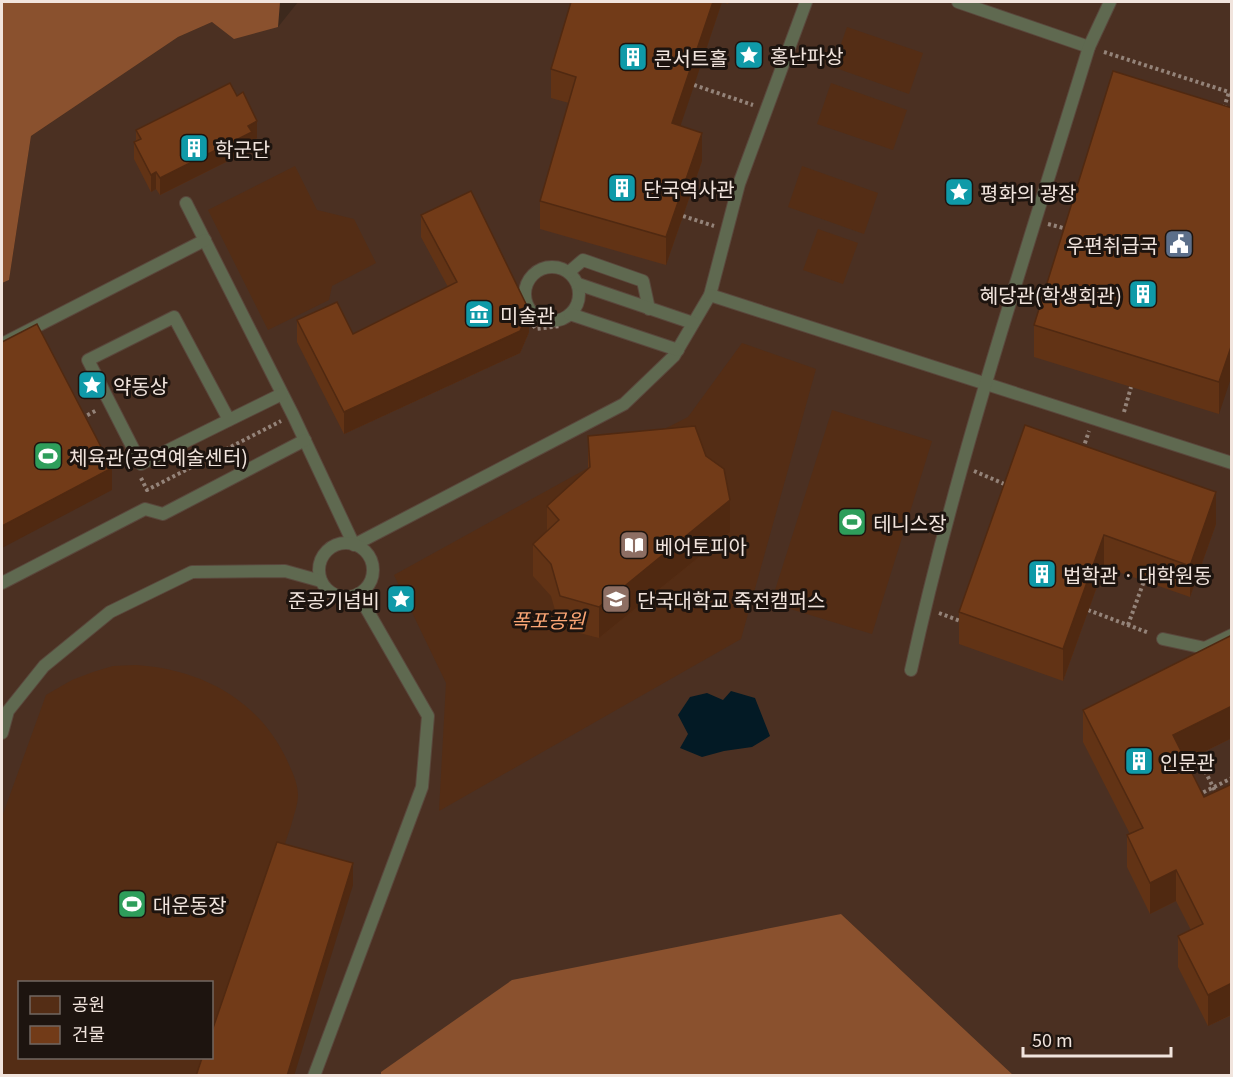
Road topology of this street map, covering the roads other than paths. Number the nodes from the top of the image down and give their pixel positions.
1 (807, 2) edge
2 (958, 2) edge
3 (1110, 2) edge
4 (1089, 47) junction
5 (186, 203) dead end
6 (205, 240) junction
7 (569, 272) junction
8 (578, 284) junction
9 (710, 295) junction
10 (649, 309) junction
11 (570, 314) junction
12 (693, 323) junction
13 (2, 344) edge
14 (678, 350) junction
15 (986, 384) junction
16 (282, 394) junction
17 (229, 420) junction
18 (305, 440) junction
19 (1232, 463) edge
20 (354, 545) junction
21 (321, 581) junction
22 (2, 583) edge
23 (358, 594) junction
24 (1232, 635) edge
25 (1163, 639) road end
26 (911, 670) dead end
27 (2, 733) edge
28 (314, 1076) edge

1 - 9 lane
2 - 4 lane
3 - 4 lane
4 - 15 lane
5 - 6 lane
6 - 13 lane
6 - 16 lane
7 - 8 lane
7 - 10 lane
7 - 11 lane
8 - 10 lane
8 - 11 lane
9 - 12 lane
9 - 15 lane
10 - 12 lane
11 - 14 lane
12 - 14 lane
14 - 20 lane
15 - 19 lane
15 - 26 lane
16 - 17 lane
16 - 18 lane
17 - 17 lane
18 - 20 lane
18 - 22 lane
20 - 21 lane
20 - 23 lane
21 - 23 lane
21 - 27 lane
23 - 28 lane
24 - 25 lane

